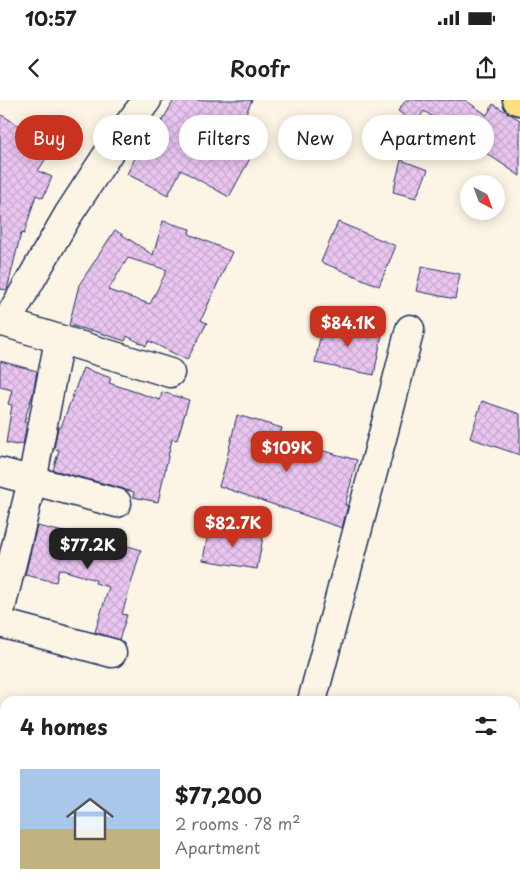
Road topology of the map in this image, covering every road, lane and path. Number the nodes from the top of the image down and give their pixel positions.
1 (148, 100) edge
2 (3, 322) edge
3 (410, 329) dead end
4 (59, 340) junction
5 (170, 373) dead end
6 (0, 472) edge
7 (32, 481) junction
8 (117, 503) dead end
9 (0, 612) edge
10 (0, 623) edge
11 (112, 653) dead end
12 (313, 696) edge

1 - 2 street
2 - 4 street
3 - 12 street
4 - 5 street
4 - 7 street
6 - 7 street
7 - 8 street
7 - 9 street
10 - 11 street

